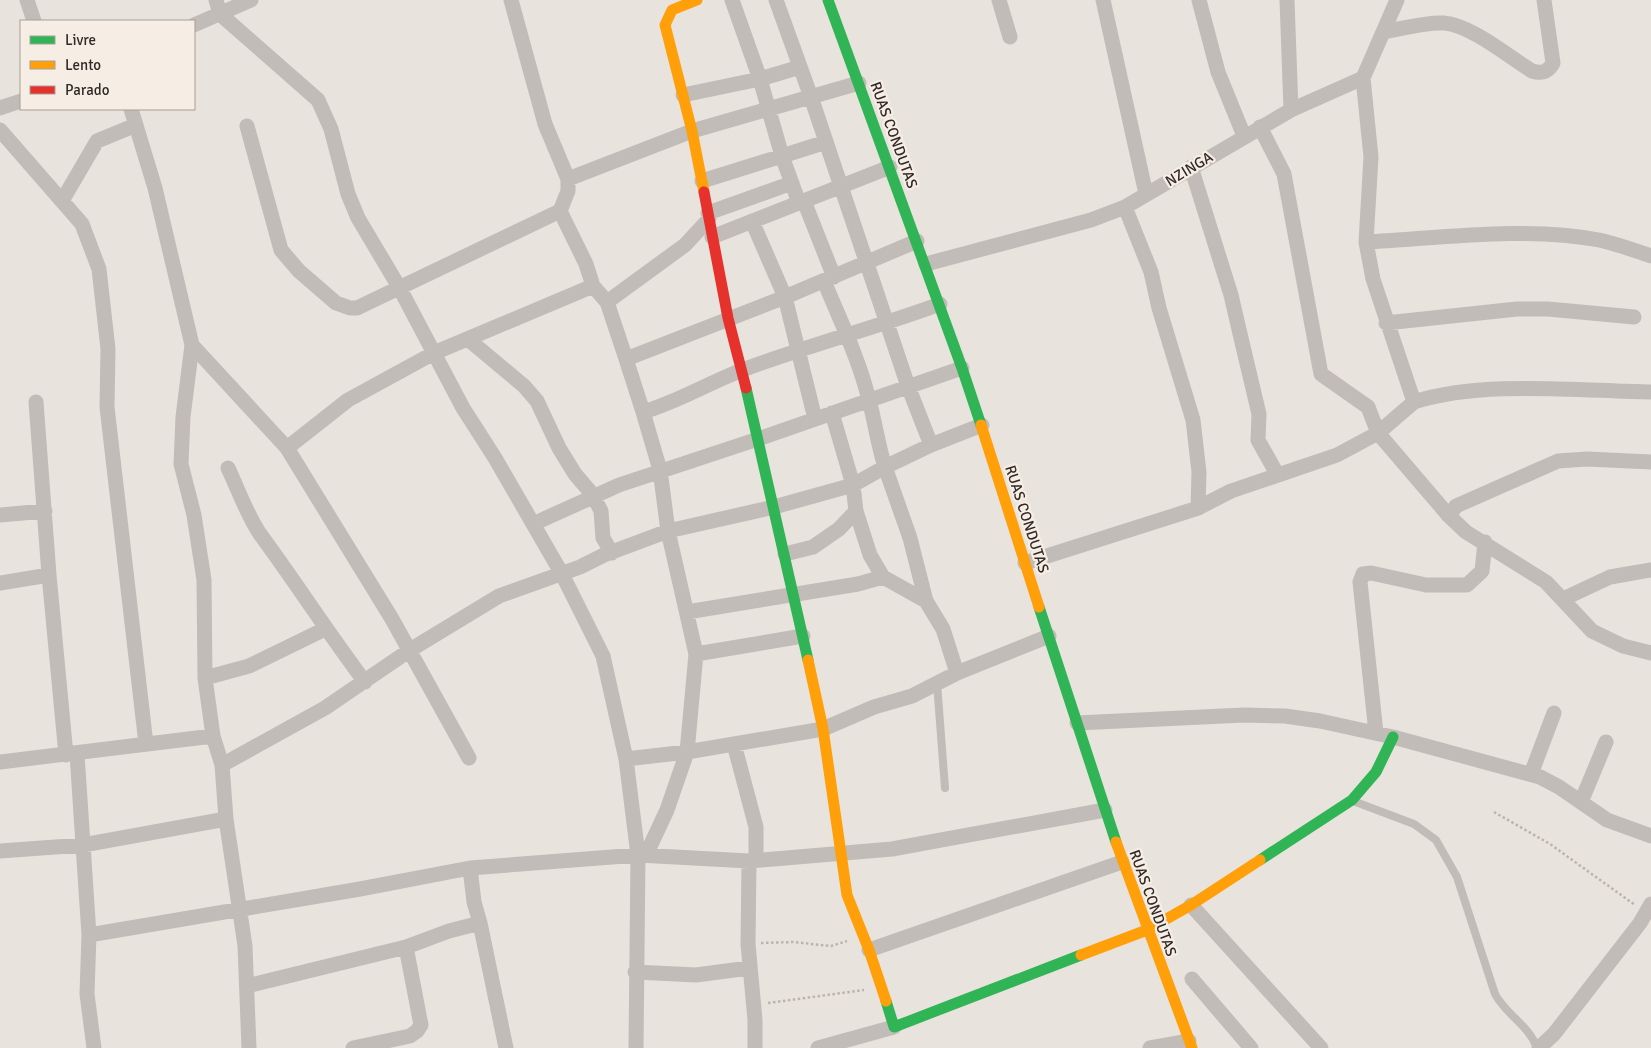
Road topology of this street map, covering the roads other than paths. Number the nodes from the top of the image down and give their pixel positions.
1 (26, 0) edge
2 (251, 0) edge
3 (512, 0) edge
4 (697, 0) edge
5 (732, 0) edge
6 (828, 0) edge
7 (999, 0) edge
8 (1103, 0) edge
9 (1199, 0) edge
10 (1287, 0) edge
11 (1397, 0) edge
12 (1544, 0) edge
13 (780, 1) edge
14 (218, 7) edge
15 (34, 20) edge
16 (195, 25) edge
17 (1383, 32) junction
18 (1010, 37) dead end
19 (800, 67) junction
20 (1363, 78) junction
21 (760, 80) junction
22 (859, 83) junction
23 (683, 96) junction
24 (811, 97) junction
25 (20, 100) edge
26 (0, 108) edge
27 (131, 110) edge
28 (768, 110) junction
29 (1291, 110) junction
30 (136, 125) junction
31 (247, 126) dead end
32 (1260, 127) junction
33 (0, 130) edge
34 (692, 130) junction
35 (1244, 136) junction
36 (826, 142) junction
37 (782, 156) junction
38 (890, 167) junction
39 (1191, 167) junction
40 (568, 179) junction
41 (702, 180) junction
42 (792, 183) junction
43 (840, 186) junction
44 (1146, 194) junction
45 (62, 201) junction
46 (801, 202) junction
47 (1125, 207) junction
48 (560, 211) junction
49 (708, 216) junction
50 (752, 222) junction
51 (712, 237) junction
52 (917, 241) junction
53 (1366, 242) junction
54 (1651, 256) edge
55 (866, 263) junction
56 (926, 264) junction
57 (829, 279) junction
58 (593, 286) junction
59 (399, 288) junction
60 (785, 297) junction
61 (607, 302) junction
62 (940, 304) junction
63 (1634, 317) dead end
64 (728, 318) junction
65 (1386, 323) junction
66 (887, 324) junction
67 (847, 336) junction
68 (469, 340) junction
69 (192, 345) junction
70 (799, 350) junction
71 (434, 353) junction
72 (626, 359) junction
73 (962, 368) junction
74 (742, 370) junction
75 (908, 386) junction
76 (1651, 392) edge
77 (870, 400) junction
78 (36, 402) dead end
79 (1414, 402) junction
80 (643, 412) junction
81 (832, 413) junction
82 (815, 419) junction
83 (982, 425) junction
84 (1378, 432) junction
85 (758, 439) junction
86 (931, 445) junction
87 (287, 448) junction
88 (1651, 462) edge
89 (885, 467) junction
90 (228, 468) dead end
91 (660, 470) junction
92 (1277, 474) junction
93 (853, 484) junction
94 (594, 495) junction
95 (774, 507) junction
96 (1198, 508) junction
97 (45, 510) junction
98 (856, 511) junction
99 (0, 515) edge
100 (1449, 516) junction
101 (533, 524) junction
102 (668, 531) junction
103 (1485, 542) junction
104 (612, 553) junction
105 (785, 554) junction
106 (1024, 563) junction
107 (1651, 570) edge
108 (562, 574) junction
109 (49, 575) junction
110 (883, 577) junction
111 (0, 583) edge
112 (794, 593) junction
113 (1563, 599) junction
114 (926, 601) junction
115 (686, 612) junction
116 (325, 629) junction
117 (804, 636) junction
118 (1049, 636) junction
119 (410, 650) junction
120 (1651, 653) edge
121 (696, 654) junction
122 (957, 673) junction
123 (205, 678) junction
124 (365, 682) junction
125 (937, 683) junction
126 (1554, 713) dead end
127 (1077, 723) junction
128 (823, 728) junction
129 (1376, 733) junction
130 (213, 736) junction
131 (1393, 737) junction
132 (1606, 742) dead end
133 (146, 744) junction
134 (734, 744) junction
135 (687, 752) junction
136 (71, 755) junction
137 (468, 758) dead end
138 (626, 759) junction
139 (0, 762) edge
140 (222, 765) junction
141 (1531, 774) junction
142 (946, 788) dead end
143 (1352, 800) junction
144 (1581, 802) junction
145 (1105, 810) junction
146 (226, 819) junction
147 (1651, 836) edge
148 (84, 845) junction
149 (0, 851) edge
150 (841, 852) junction
151 (642, 855) junction
152 (752, 861) junction
153 (1122, 862) junction
154 (470, 868) junction
155 (1191, 905) junction
156 (240, 909) junction
157 (1647, 917) edge
158 (480, 923) junction
159 (1147, 930) junction
160 (89, 935) junction
161 (866, 944) junction
162 (406, 947) junction
163 (749, 968) junction
164 (635, 972) junction
165 (1192, 979) dead end
166 (247, 986) junction
167 (894, 1027) junction
168 (1190, 1044) edge
169 (94, 1048) edge
170 (249, 1048) edge
171 (353, 1048) edge
172 (506, 1048) edge
173 (636, 1048) edge
174 (754, 1048) edge
175 (818, 1048) edge
176 (1150, 1048) edge
177 (1251, 1048) edge
178 (1320, 1048) edge
179 (1538, 1048) edge

1 - 15 street
2 - 14 street
3 - 40 street
4 - 23 street
5 - 21 street
6 - 22 street, RUAS CONDUTAS
7 - 18 street
8 - 44 street
9 - 35 street
10 - 29 street
11 - 17 street
12 - 17 street
13 - 19 street
14 - 16 street
14 - 59 street
17 - 20 street
19 - 21 street
19 - 24 street
20 - 29 street, NZINGA
20 - 53 street
21 - 23 street
21 - 28 street
22 - 24 street
22 - 38 street, RUAS CONDUTAS
23 - 34 street
24 - 28 street
24 - 36 street
25 - 26 street
27 - 30 street
28 - 34 street
28 - 37 street
29 - 32 street, NZINGA
30 - 45 street
30 - 69 street
31 - 59 street
32 - 35 street, NZINGA
32 - 84 street
33 - 45 street
34 - 40 street
34 - 41 street
35 - 39 street, NZINGA
36 - 37 street
36 - 43 street
37 - 41 street
37 - 42 street
38 - 43 street
38 - 52 street, RUAS CONDUTAS
39 - 44 street, NZINGA
39 - 92 street
40 - 48 street
41 - 49 street
42 - 46 street
42 - 49 street
43 - 46 street
43 - 55 street
44 - 47 street, NZINGA
45 - 133 street
46 - 50 street
46 - 57 street
47 - 56 street, NZINGA
47 - 96 street
48 - 58 street
48 - 59 street
49 - 51 street
49 - 61 street
50 - 51 street
50 - 60 street
51 - 64 street
52 - 55 street
52 - 56 street, RUAS CONDUTAS
53 - 54 street
53 - 65 street
55 - 57 street
55 - 66 street
56 - 62 street, RUAS CONDUTAS
57 - 60 street
57 - 67 street
58 - 61 street
58 - 68 street
59 - 71 street
60 - 64 street
60 - 70 street
61 - 72 street
62 - 66 street
62 - 73 street, RUAS CONDUTAS
63 - 65 street
64 - 72 street
64 - 74 street
65 - 79 street
66 - 67 street
66 - 75 street
67 - 70 street
67 - 77 street
68 - 71 street
68 - 94 street
69 - 87 street
69 - 123 street
70 - 74 street
70 - 82 street
71 - 87 street
71 - 101 street
72 - 80 street
73 - 75 street
73 - 83 street, RUAS CONDUTAS
74 - 80 street
74 - 85 street
75 - 77 street
75 - 86 street
76 - 79 street
77 - 81 street
77 - 89 street
78 - 97 street
79 - 84 street
80 - 91 street
81 - 82 street
81 - 93 street
82 - 85 street
83 - 86 street
83 - 106 street, RUAS CONDUTAS
84 - 92 street
84 - 100 street
85 - 91 street
85 - 95 street
86 - 89 street
87 - 119 street
88 - 100 street
89 - 93 street
89 - 114 street
90 - 116 street
91 - 94 street
91 - 102 street
92 - 96 street
93 - 95 street
93 - 98 street
94 - 101 street
94 - 104 street
95 - 102 street
95 - 105 street
96 - 106 street
97 - 99 street
97 - 109 street
98 - 105 street
98 - 110 street
100 - 103 street
101 - 108 street
102 - 104 street
102 - 115 street
103 - 113 street
103 - 129 street
104 - 108 street
105 - 112 street
106 - 118 street, RUAS CONDUTAS
107 - 113 street
108 - 119 street
108 - 138 street
109 - 111 street
109 - 136 street
110 - 112 street
110 - 114 street
112 - 115 street
112 - 117 street
113 - 120 street
114 - 122 street
115 - 121 street
116 - 123 street
116 - 124 street
117 - 121 street
117 - 128 street
118 - 122 street
118 - 127 street, RUAS CONDUTAS
119 - 124 street
119 - 137 street
121 - 135 street
122 - 125 street
123 - 130 street
124 - 140 street
125 - 128 street
125 - 142 lane
126 - 141 street
127 - 129 street
127 - 145 street, RUAS CONDUTAS
128 - 134 street
128 - 150 street
129 - 131 street
130 - 133 street
130 - 140 street
131 - 141 street
131 - 143 street
132 - 144 street
133 - 136 street
134 - 135 street
134 - 152 street
135 - 138 street
135 - 151 street
136 - 139 street
136 - 148 street
138 - 151 street
140 - 146 street
141 - 144 street
143 - 155 street
143 - 179 lane
144 - 147 street
145 - 150 street
145 - 153 street, RUAS CONDUTAS
146 - 148 street
146 - 156 street
148 - 149 street
148 - 160 street
150 - 152 street
150 - 161 street
151 - 152 street
151 - 154 street
151 - 164 street
152 - 163 street
153 - 159 street, RUAS CONDUTAS
153 - 161 street
154 - 156 street
154 - 158 street
155 - 159 street
155 - 178 street
156 - 160 street
156 - 166 street
157 - 179 street
158 - 162 street
158 - 172 street
159 - 167 street
159 - 168 street, RUAS CONDUTAS
160 - 169 street
161 - 167 street
162 - 166 street
162 - 171 street
163 - 164 street
163 - 174 street
164 - 173 street
165 - 177 street
166 - 170 street
167 - 175 street
168 - 176 street

